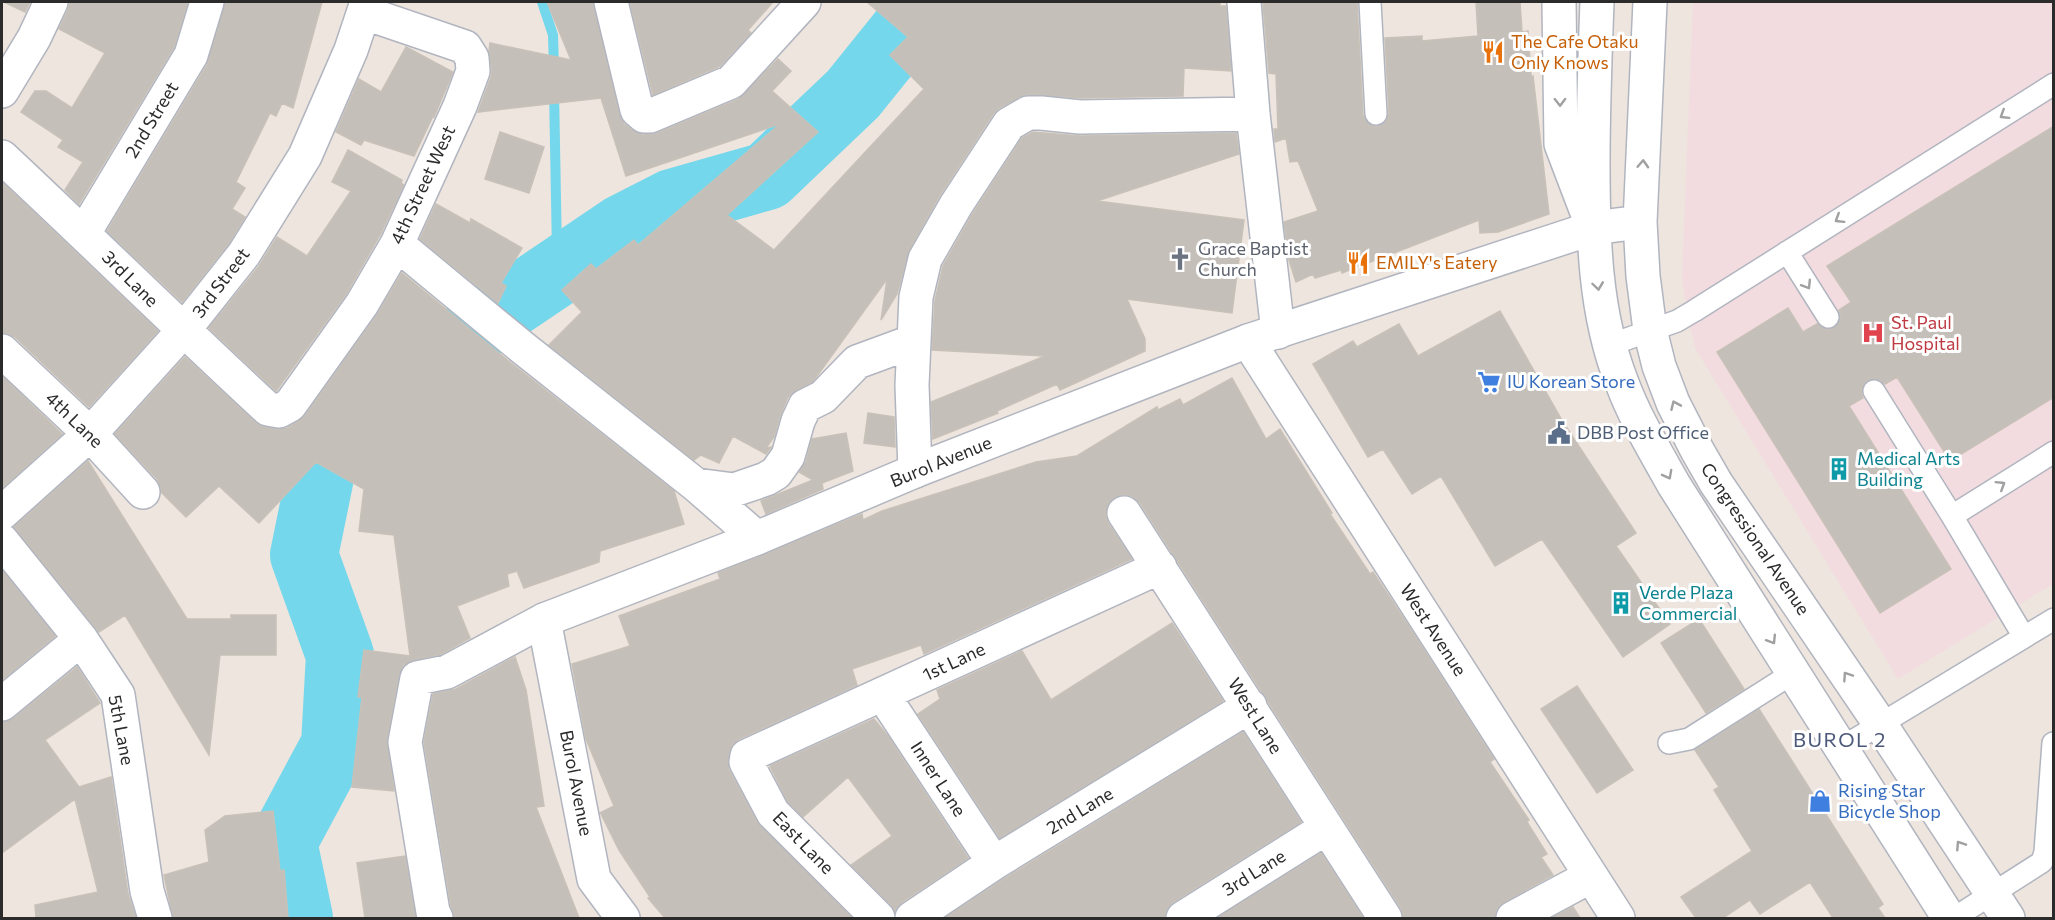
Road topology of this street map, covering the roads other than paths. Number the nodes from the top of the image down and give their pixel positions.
1 (51, 2) edge
2 (207, 2) edge
3 (611, 2) edge
4 (804, 2) edge
5 (1244, 2) edge
6 (1370, 2) edge
7 (1559, 2) edge
8 (1597, 2) edge
9 (1650, 2) edge
10 (366, 7) edge
11 (2054, 84) edge
12 (2, 91) edge
13 (1253, 114) junction
14 (1376, 114) dead end
15 (2, 157) edge
16 (1640, 222) junction
17 (1593, 228) junction
18 (84, 233) junction
19 (397, 244) junction
20 (1787, 252) junction
21 (1827, 317) dead end
22 (1650, 330) junction
23 (183, 331) junction
24 (1263, 337) junction
25 (914, 341) junction
26 (1610, 345) junction
27 (2, 351) edge
28 (1874, 391) dead end
29 (290, 405) joint
30 (90, 434) junction
31 (2054, 452) edge
32 (915, 471) junction
33 (696, 485) junction
34 (143, 492) dead end
35 (2, 513) edge
36 (1124, 513) dead end
37 (1952, 516) junction
38 (757, 538) junction
39 (2, 541) edge
40 (1160, 567) junction
41 (2054, 619) edge
42 (544, 620) junction
43 (2024, 637) junction
44 (81, 639) junction
45 (1793, 673) junction
46 (883, 694) junction
47 (2, 704) edge
48 (1250, 706) junction
49 (1880, 724) junction
50 (1669, 743) dead end
51 (2053, 743) edge
52 (1841, 748) junction
53 (747, 756) joint
54 (1326, 828) junction
55 (994, 863) junction
56 (1591, 876) junction
57 (2000, 906) edge
58 (154, 918) edge
59 (436, 918) edge
60 (623, 918) edge
61 (878, 918) edge
62 (912, 918) edge
63 (1183, 918) edge
64 (1385, 918) edge
65 (1514, 918) edge
66 (1618, 918) edge
67 (1949, 918) edge
68 (1954, 918) edge

1 - 12 street
2 - 18 street, 2nd Street
3 - 4 street
5 - 13 street
6 - 14 lane
7 -> 17 street, Congressional Avenue
8 - 17 street, Congressional Avenue
16 -> 9 street, Congressional Avenue
10 - 19 street, 4th Street West
10 - 23 street, 3rd Street
11 -> 20 lane
13 - 24 street
13 - 25 street
15 - 18 street, 3rd Lane
16 - 17 street, Burol Avenue
16 - 22 street, Congressional Avenue
17 - 24 street, Burol Avenue
17 -> 26 street, Congressional Avenue
18 - 23 street, 3rd Lane
19 - 29 street, 4th Street West
19 - 33 street
20 -> 21 lane
20 - 22 lane
22 - 26 lane
49 -> 22 street, Congressional Avenue
23 - 29 street, 3rd Lane
23 - 30 street, 3rd Street
24 - 32 street, Burol Avenue
24 - 56 street, West Avenue
25 - 32 street
25 - 33 street
26 -> 45 street, Congressional Avenue
27 - 30 street, 4th Lane
28 - 37 lane
30 - 34 street, 4th Lane
30 - 35 street, 3rd Street
37 -> 31 lane
32 - 38 street, Burol Avenue
33 - 38 street
36 - 40 street, West Lane
37 - 43 lane
38 - 42 street, Burol Avenue
39 - 44 street, 5th Lane
40 - 46 street, 1st Lane
40 - 48 street, West Lane
41 - 43 lane
42 - 59 street
42 - 60 street, Burol Avenue
43 - 49 lane
44 - 47 street
44 - 58 street, 5th Lane
45 - 50 lane
45 - 52 street, Congressional Avenue
46 - 53 street, 1st Lane
46 - 55 street, Inner Lane
48 - 54 street, West Lane
48 - 55 street, 2nd Lane
49 - 52 lane
57 -> 49 street, Congressional Avenue
51 - 57 lane
52 - 67 street, Congressional Avenue
53 - 61 street, East Lane
54 - 63 street, 3rd Lane
54 - 64 street, West Lane
55 - 62 street, 2nd Lane
56 - 65 street
56 - 66 street, West Avenue
57 - 68 lane

